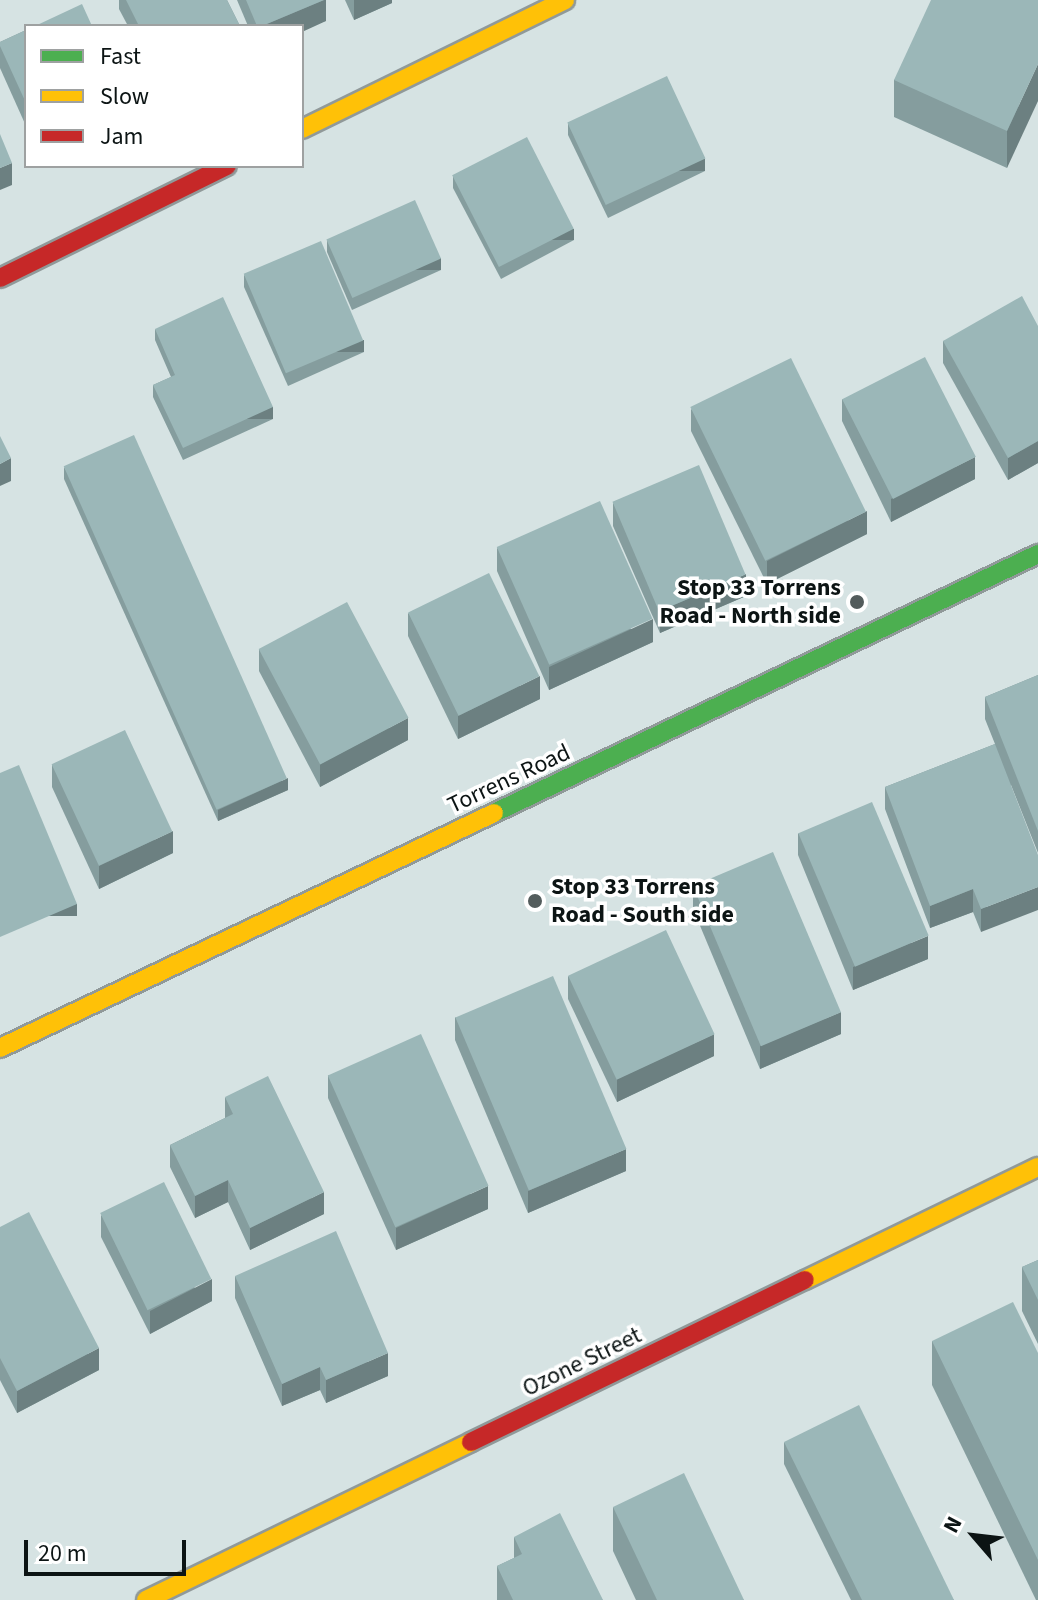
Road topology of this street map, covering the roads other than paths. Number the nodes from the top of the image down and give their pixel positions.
1 (565, 0) edge
2 (304, 128) edge
3 (223, 168) edge
4 (0, 278) edge
5 (1038, 554) edge
6 (0, 1048) edge
7 (1038, 1167) edge
8 (146, 1600) edge

1 - 2 street
3 - 4 street
5 - 6 street, Torrens Road
7 - 8 street, Ozone Street

